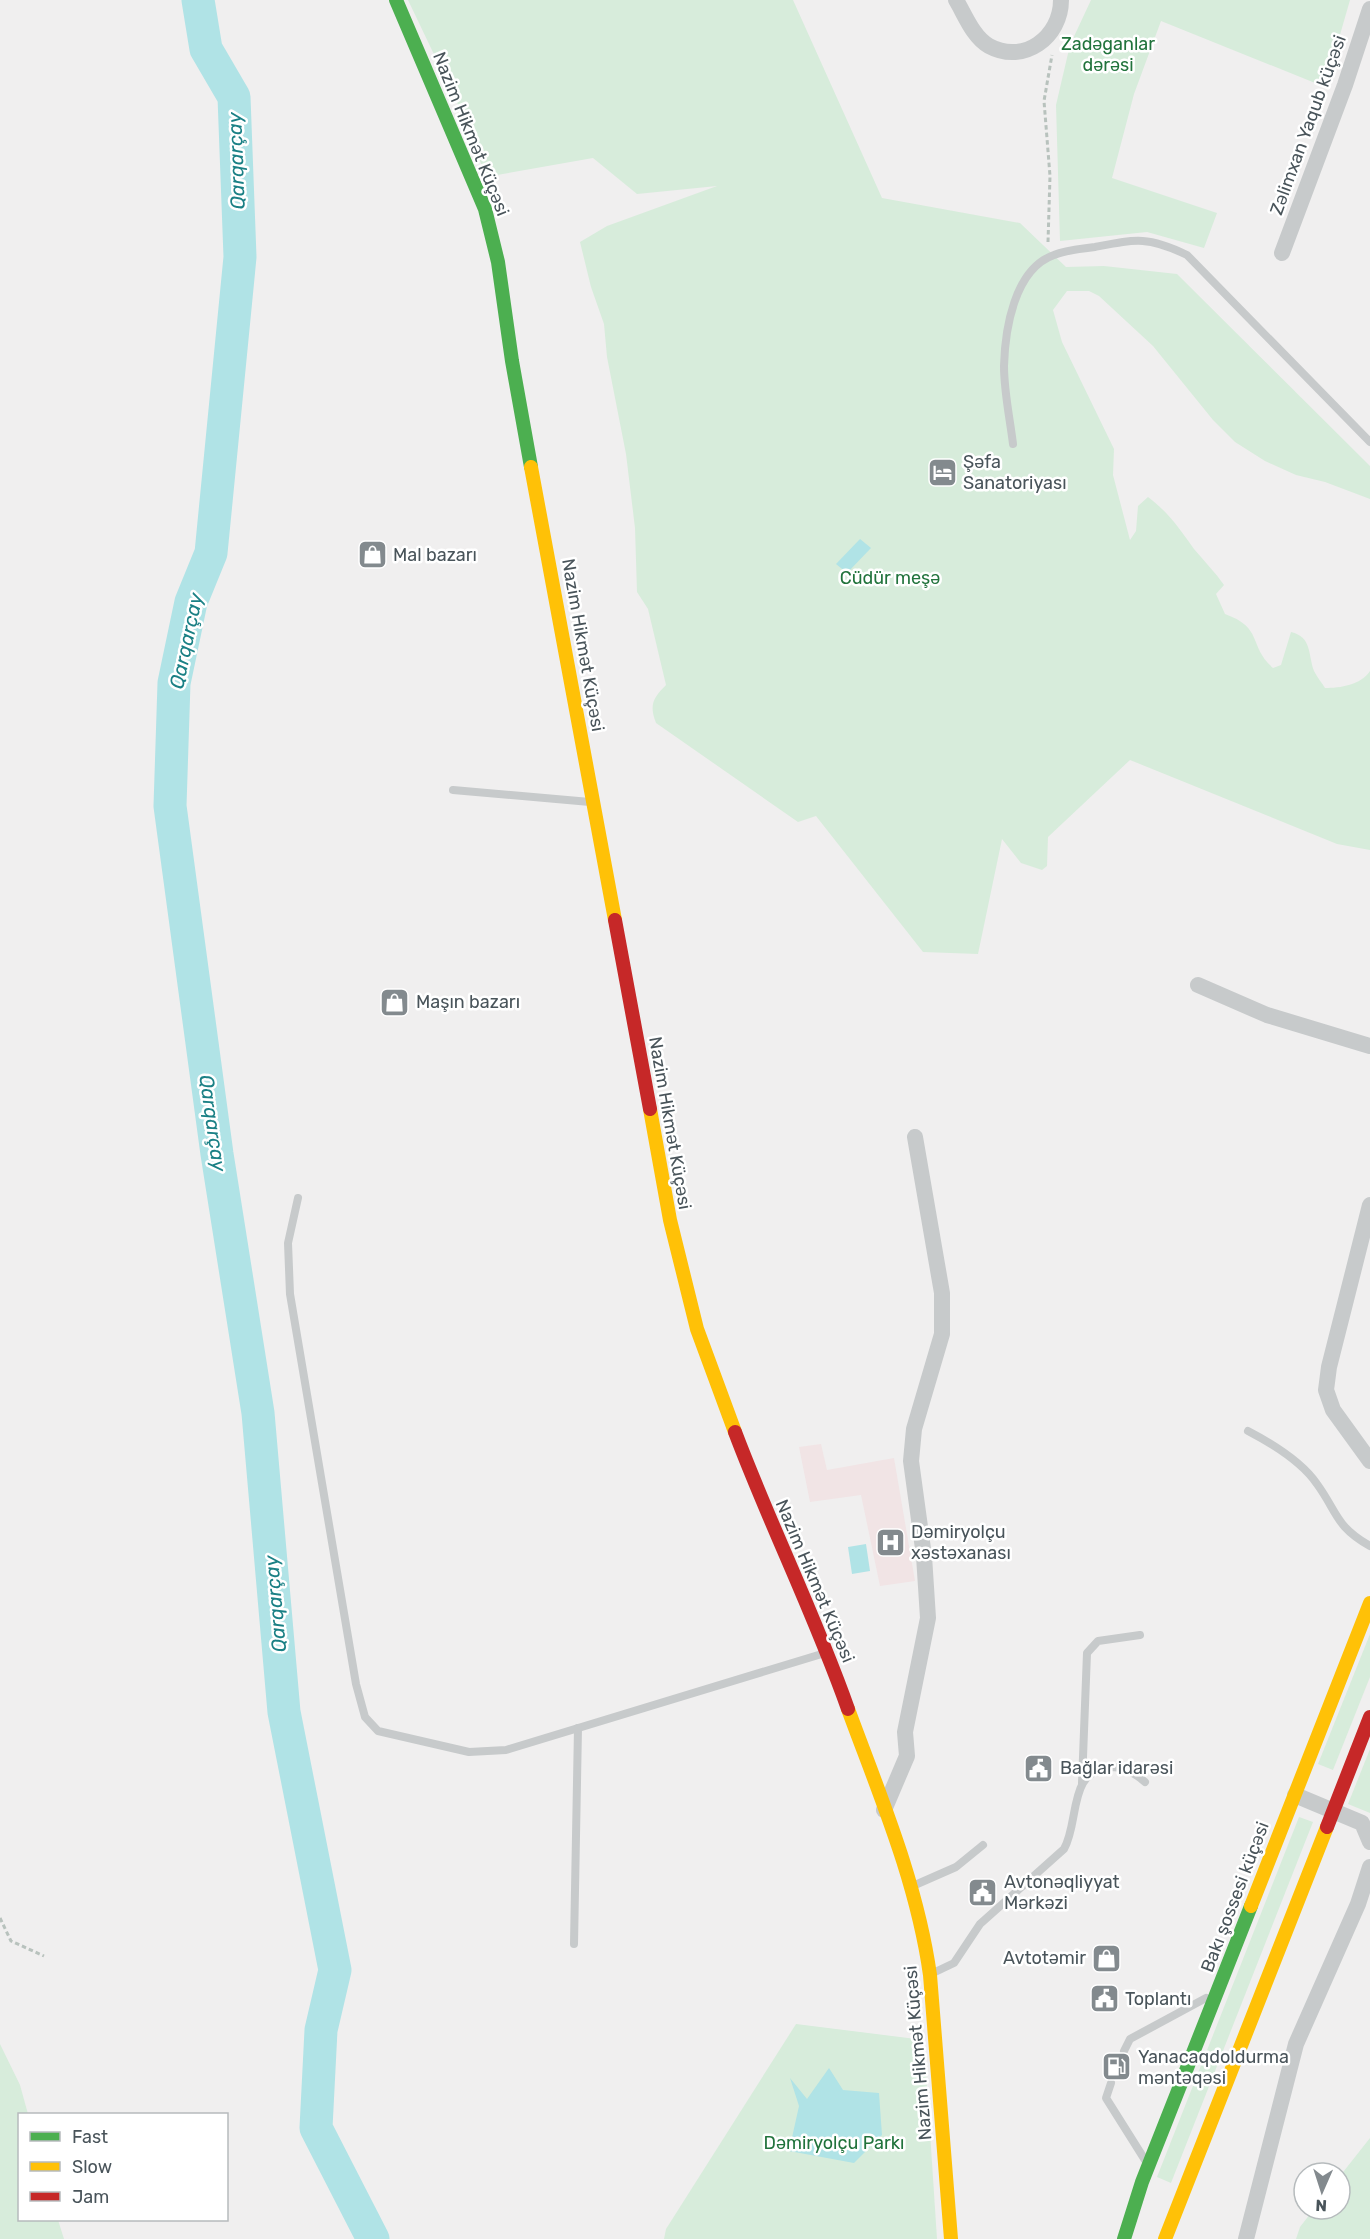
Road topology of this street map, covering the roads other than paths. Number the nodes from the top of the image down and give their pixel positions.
1 (396, 0) edge
2 (956, 0) edge
3 (1061, 0) edge
4 (1370, 9) edge
5 (1282, 253) dead end
6 (1370, 442) edge
7 (1013, 444) dead end
8 (453, 789) dead end
9 (593, 802) junction
10 (1198, 985) dead end
11 (1370, 1046) edge
12 (915, 1137) dead end
13 (298, 1198) dead end
14 (1370, 1205) edge
15 (1248, 1431) dead end
16 (1370, 1461) edge
17 (1370, 1546) edge
18 (1370, 1603) edge
19 (1140, 1635) dead end
20 (828, 1652) junction
21 (1370, 1717) edge
22 (578, 1728) junction
23 (1144, 1782) dead end
24 (1082, 1784) junction
25 (1295, 1795) junction
26 (884, 1810) junction
27 (1334, 1810) junction
28 (1370, 1842) edge
29 (982, 1845) dead end
30 (1370, 1867) edge
31 (912, 1886) junction
32 (574, 1944) dead end
33 (930, 1975) junction
34 (1217, 1992) junction
35 (1124, 2051) dead end
36 (1112, 2083) dead end
37 (1149, 2166) junction
38 (950, 2238) edge
39 (1124, 2239) edge
40 (1165, 2239) edge
41 (1246, 2239) edge

1 - 9 main road, Nazim Hikmət Küçəsi
2 - 3 street
4 - 5 street, Zəlimxan Yaqub küçəsi
6 - 7 lane
8 - 9 lane
9 - 20 main road, Nazim Hikmət Küçəsi
10 - 11 street
12 - 26 street
13 - 22 lane
14 - 16 street
15 - 17 lane
18 - 25 main road, Bakı şossesi küçəsi
19 - 24 lane
20 - 22 lane
20 - 26 main road, Nazim Hikmət Küçəsi
21 - 27 main road
22 - 32 lane
23 - 24 lane
24 - 33 lane
25 - 27 street
25 - 34 main road, Bakı şossesi küçəsi
26 - 31 main road, Nazim Hikmət Küçəsi
27 - 28 street
27 - 40 main road
29 - 31 lane
30 - 41 street
31 - 33 main road, Nazim Hikmət Küçəsi
33 - 38 main road, Nazim Hikmət Küçəsi
34 - 35 lane
34 - 37 main road, Bakı şossesi küçəsi
36 - 37 lane
37 - 39 main road, Bakı şossesi küçəsi

